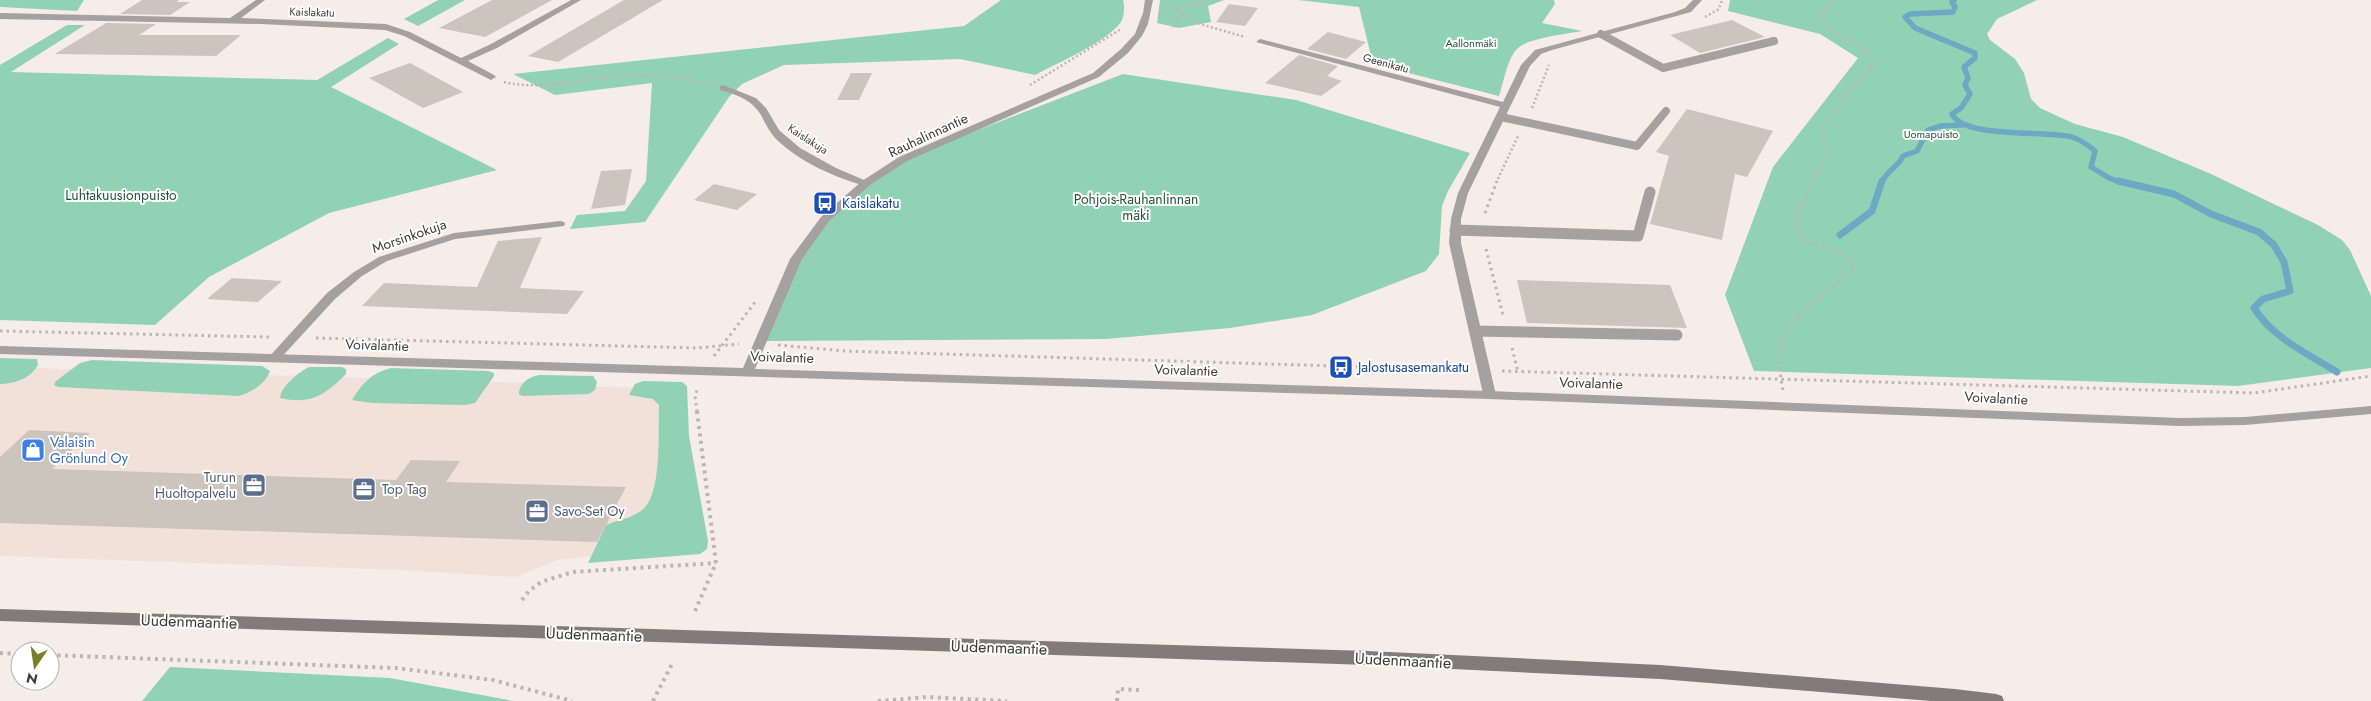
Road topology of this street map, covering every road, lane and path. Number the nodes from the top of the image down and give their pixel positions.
1 (261, 0) edge
2 (578, 0) edge
3 (1149, 0) edge
4 (1207, 0) edge
5 (1698, 0) edge
6 (1722, 0) edge
7 (1835, 0) edge
8 (1175, 9) junction
9 (1149, 15) junction
10 (1183, 15) junction
11 (0, 16) edge
12 (1697, 20) dead end
13 (231, 21) junction
14 (1173, 27) dead end
15 (1601, 34) junction
16 (1774, 41) dead end
17 (1260, 42) joint
18 (1554, 60) dead end
19 (461, 61) junction
20 (491, 77) joint
21 (723, 88) joint
22 (1507, 106) junction
23 (1666, 111) dead end
24 (1501, 118) junction
25 (1525, 122) junction
26 (866, 183) junction
27 (1650, 192) dead end
28 (560, 224) dead end
29 (1455, 230) junction
30 (1483, 231) junction
31 (0, 331) edge
32 (1475, 331) junction
33 (1507, 331) junction
34 (1677, 335) dead end
35 (292, 338) junction
36 (759, 344) junction
37 (721, 345) junction
38 (0, 350) edge
39 (274, 358) junction
40 (703, 371) junction
41 (1484, 371) junction
42 (1518, 372) junction
43 (747, 373) junction
44 (2371, 376) edge
45 (1780, 380) junction
46 (1489, 395) junction
47 (1789, 407) junction
48 (2371, 410) edge
49 (716, 563) junction
50 (522, 600) dead end
51 (695, 610) dead end
52 (0, 615) edge
53 (60, 655) edge
54 (674, 662) dead end
55 (1139, 690) dead end
56 (926, 699) edge
57 (572, 701) edge
58 (653, 701) edge
59 (878, 701) edge
60 (1007, 701) edge
61 (1117, 701) edge
62 (1996, 701) edge

1 - 13 street
2 - 19 street
3 - 9 street, Rauhalinnantie
4 - 8 path
5 - 15 street
6 - 12 path
7 - 45 path
8 - 9 path
8 - 10 path
9 - 26 street, Rauhalinnantie
10 - 14 path
10 - 17 path
11 - 13 street, Kaislakatu
13 - 19 street, Kaislakatu
15 - 16 lane
15 - 22 street
17 - 22 street, Geenikatu
18 - 25 path
19 - 20 street, Kaislakatu
20 - 21 path
21 - 26 street, Kaislakuja
22 - 24 street
23 - 25 lane
24 - 25 lane
24 - 29 street
25 - 30 path
26 - 36 street, Rauhalinnantie
27 - 30 lane
28 - 35 street, Morsinkokuja
29 - 30 lane
29 - 32 street
30 - 33 path
31 - 35 path
32 - 33 lane
32 - 41 street
33 - 34 lane
33 - 42 path
35 - 37 path
35 - 39 street, Morsinkokuja
36 - 37 path
36 - 41 path
36 - 43 street, Rauhalinnantie
37 - 40 path
38 - 39 street, Voivalantie
39 - 40 street, Voivalantie
40 - 43 street, Voivalantie
40 - 49 path
41 - 42 path
41 - 46 street
42 - 45 path
43 - 46 street, Voivalantie
44 - 45 path
45 - 47 path
46 - 47 street, Voivalantie
47 - 48 street, Voivalantie
49 - 50 path
49 - 51 path
52 - 62 main road, Uudenmaantie
53 - 57 path
54 - 58 path
55 - 61 path
56 - 59 path
56 - 60 path

